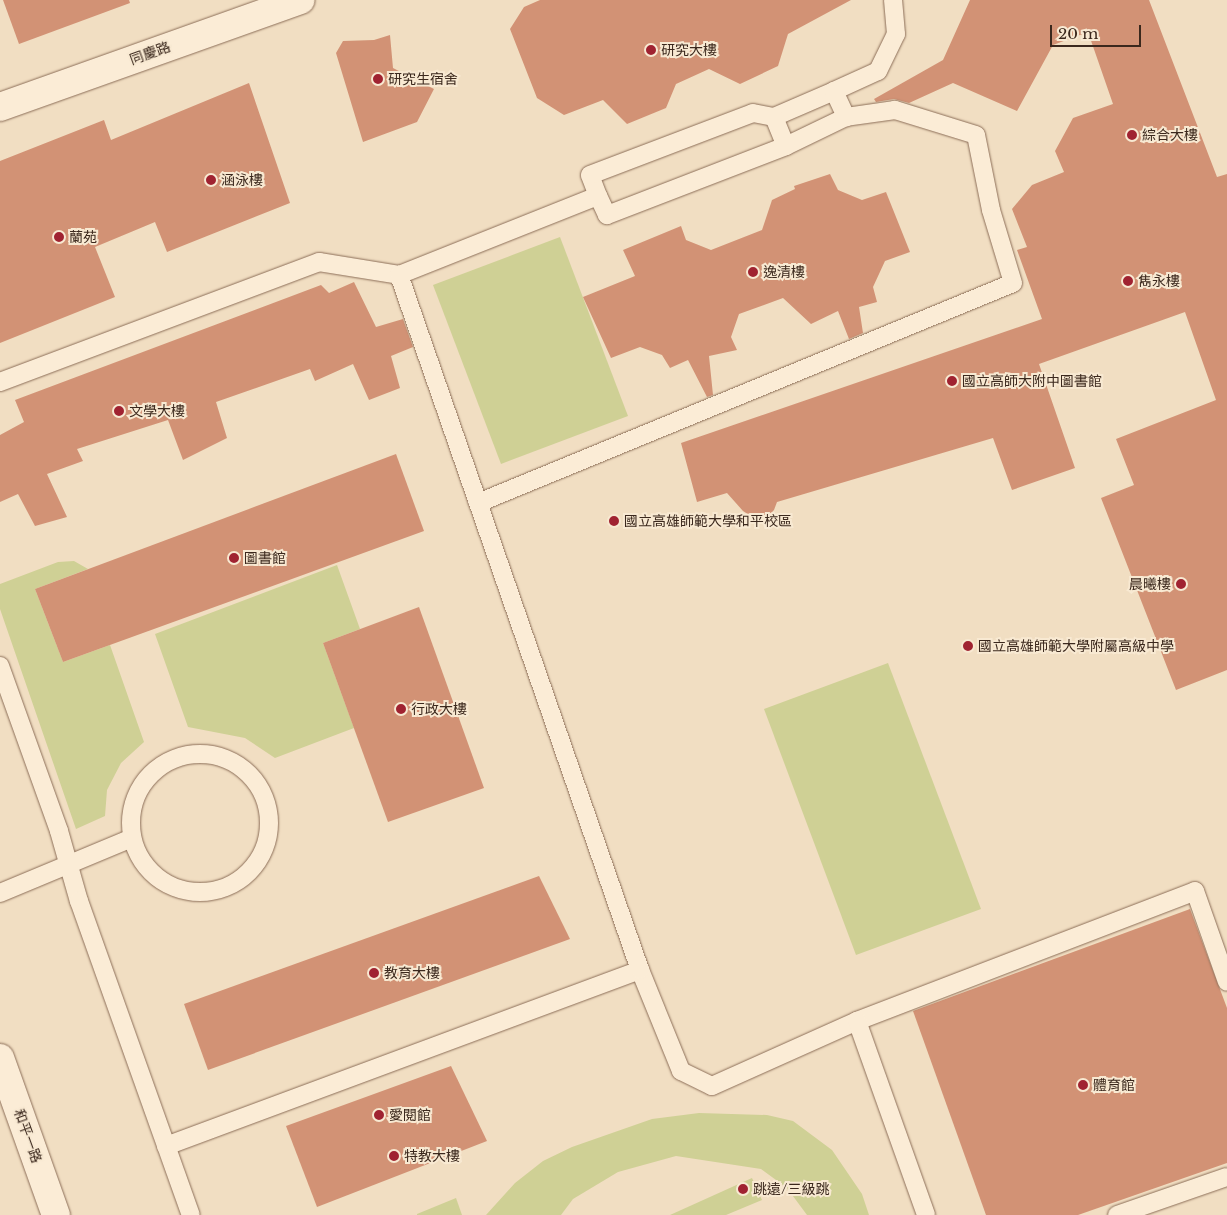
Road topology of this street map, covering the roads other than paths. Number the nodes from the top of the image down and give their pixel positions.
1 (300, 0) edge
2 (893, 0) edge
3 (834, 91) junction
4 (0, 107) edge
5 (774, 118) junction
6 (846, 118) junction
7 (786, 146) junction
8 (598, 196) junction
9 (398, 275) junction
10 (0, 382) edge
11 (478, 503) junction
12 (0, 666) edge
13 (132, 838) junction
14 (68, 865) junction
15 (0, 893) edge
16 (640, 970) junction
17 (1227, 982) edge
18 (857, 1021) junction
19 (0, 1058) edge
20 (166, 1146) junction
21 (1227, 1177) edge
22 (56, 1215) edge
23 (191, 1215) edge
24 (926, 1215) edge
25 (1117, 1215) edge

1 - 4 street, 同慶路
2 - 3 lane
3 - 5 lane
3 - 6 lane
5 - 7 lane
5 - 8 lane
6 - 7 lane
6 - 11 lane
7 - 8 lane
8 - 9 lane
9 - 10 lane
9 - 11 lane
11 - 16 lane
12 - 14 lane
13 - 13 lane
13 - 14 lane
14 - 15 lane
14 - 20 lane
16 - 18 lane
16 - 20 lane
17 - 18 lane
18 - 24 lane
19 - 22 street, 和平一路
20 - 23 lane
21 - 25 lane

